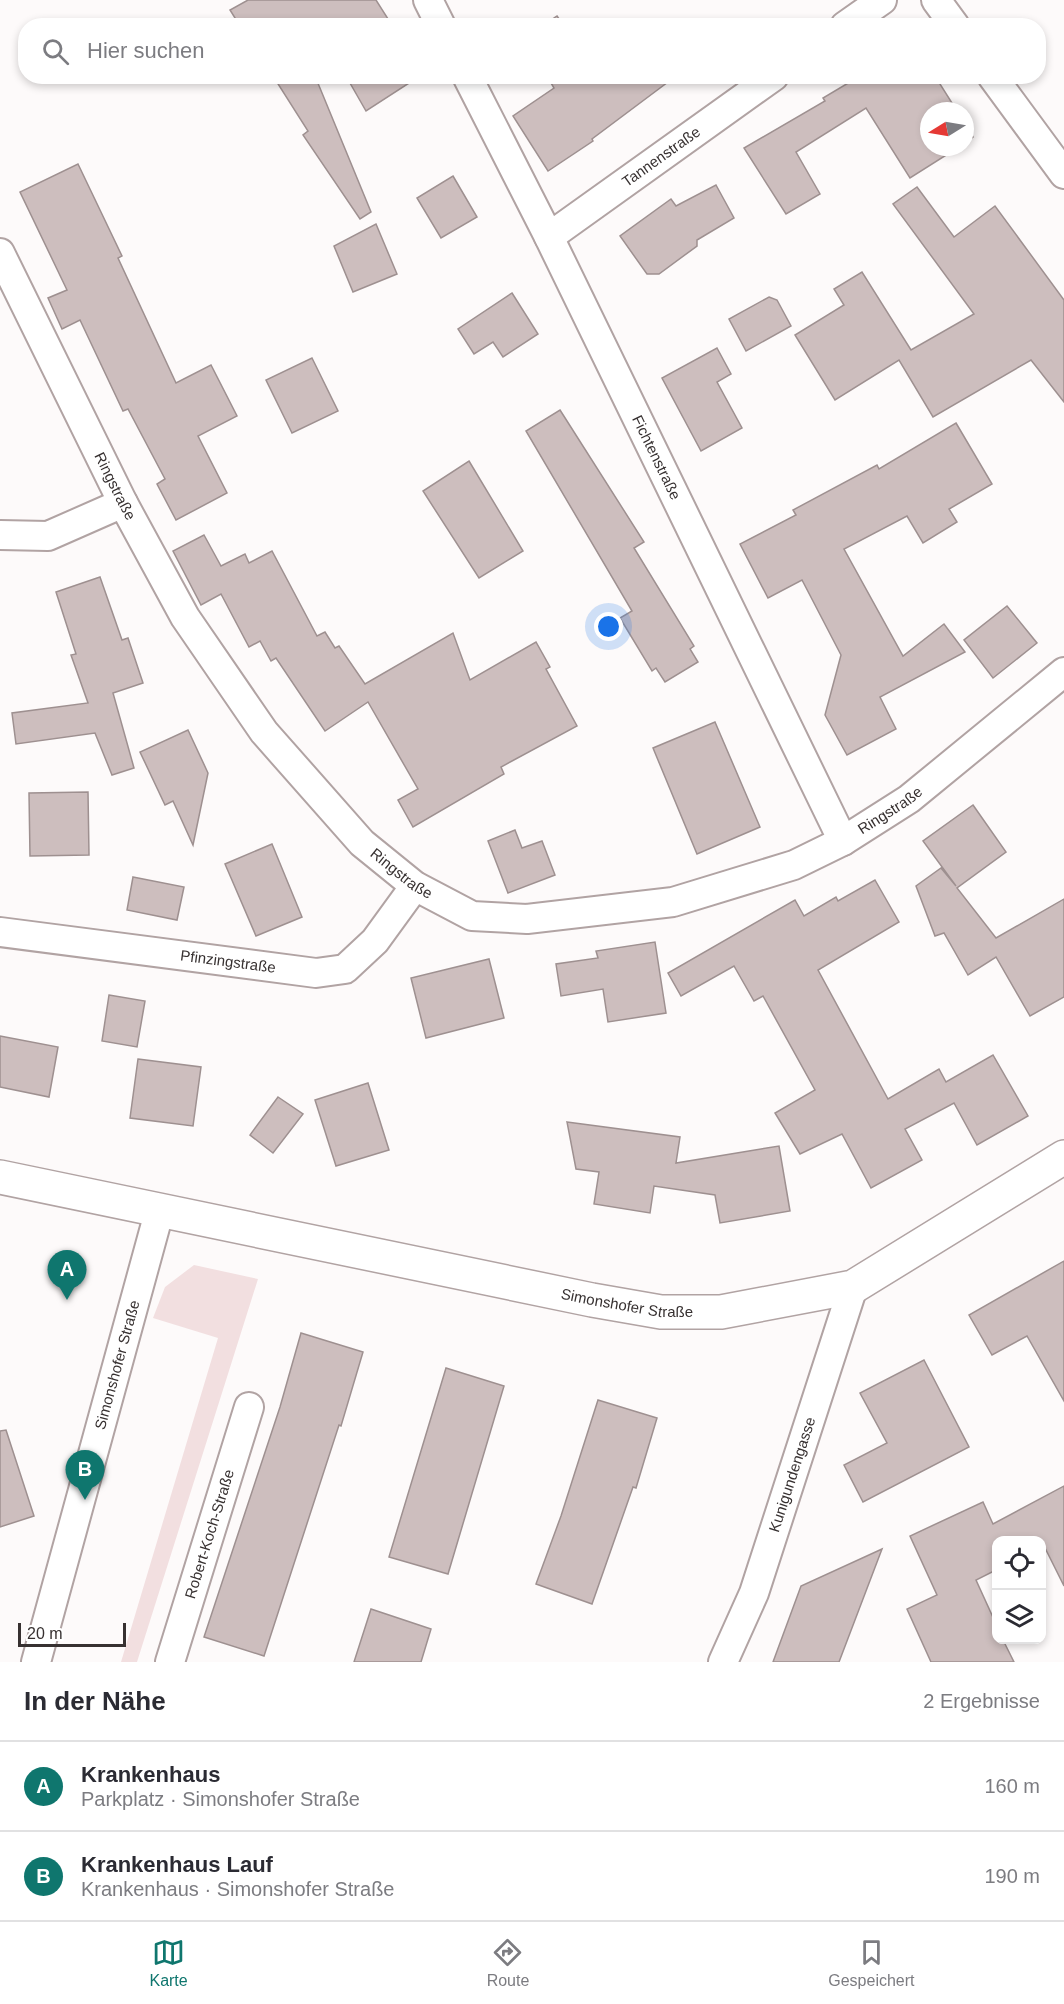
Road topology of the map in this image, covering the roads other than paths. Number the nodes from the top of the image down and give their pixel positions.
1 (428, 0) edge
2 (882, 0) edge
3 (936, 0) edge
4 (437, 18) edge
5 (856, 18) edge
6 (949, 18) edge
7 (471, 84) edge
8 (763, 84) edge
9 (998, 84) edge
10 (1064, 174) edge
11 (549, 237) junction
12 (0, 253) edge
13 (123, 503) junction
14 (0, 535) edge
15 (1064, 672) edge
16 (843, 841) junction
17 (416, 886) junction
18 (0, 932) edge
19 (1064, 1157) edge
20 (0, 1178) edge
21 (160, 1209) junction
22 (853, 1287) junction
23 (249, 1407) dead end
24 (36, 1662) edge
25 (170, 1662) edge
26 (723, 1662) edge

1 - 4 street
2 - 5 street
3 - 6 street
7 - 11 street, Fichtenstraße
8 - 11 street, Tannenstraße
9 - 10 street
11 - 16 street, Fichtenstraße
12 - 13 street, Ringstraße
13 - 14 street
13 - 17 street, Ringstraße
15 - 16 street, Ringstraße
16 - 17 street, Ringstraße
17 - 18 street, Pfinzingstraße
19 - 22 street, Simonshofer Straße
20 - 21 street, Simonshofer Straße
21 - 22 street, Simonshofer Straße
21 - 24 street, Simonshofer Straße
22 - 26 street, Kunigundengasse
23 - 25 street, Robert-Koch-Straße

